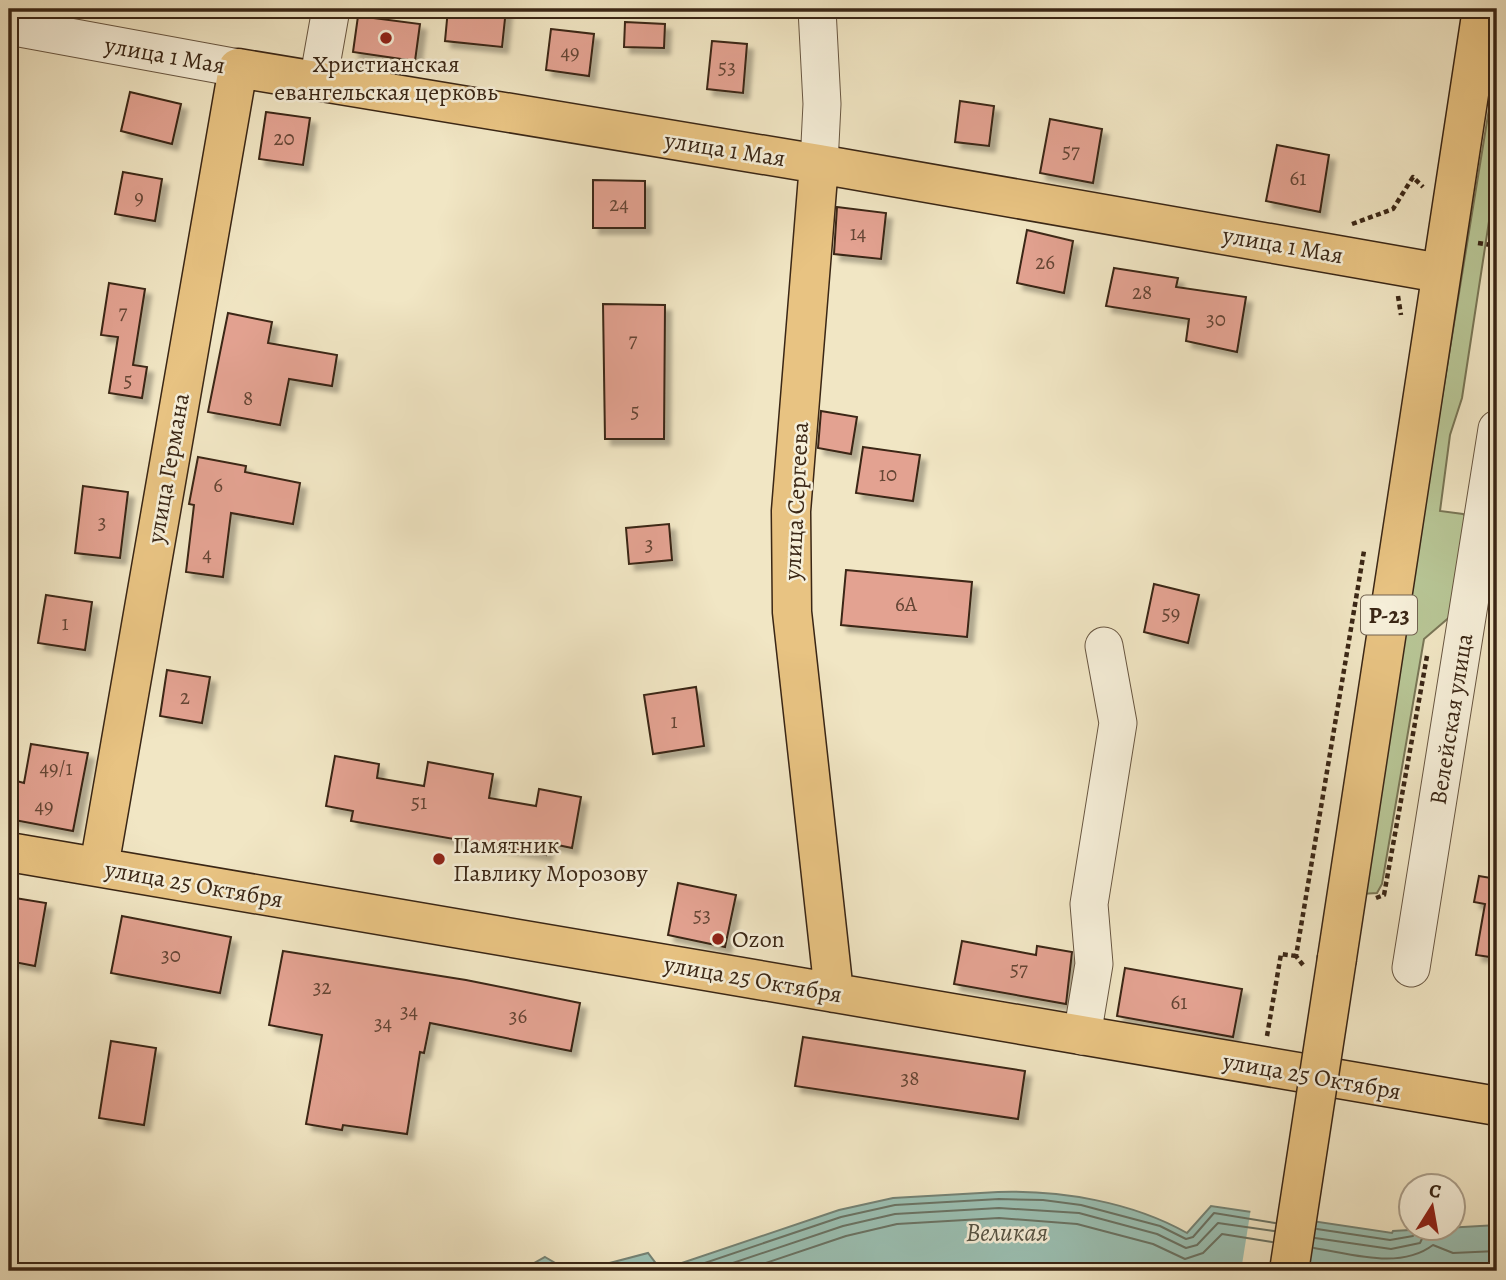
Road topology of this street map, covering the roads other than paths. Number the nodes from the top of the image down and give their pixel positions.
1 (331, 9) edge
2 (817, 9) edge
3 (1482, 9) edge
4 (9, 26) edge
5 (238, 68) junction
6 (318, 82) junction
7 (820, 164) junction
8 (1440, 272) junction
9 (1497, 429) edge
10 (1104, 646) dead end
11 (9, 852) edge
12 (99, 867) junction
13 (1412, 968) dead end
14 (834, 993) junction
15 (1082, 1036) junction
16 (1497, 1106) edge
17 (1289, 1271) edge

1 - 6 street
2 - 7 street, улица Сергеева
3 - 8 main road, Р-23
4 - 5 street, улица 1 Мая
5 - 6 main road, улица 1 Мая
5 - 12 main road, улица Германа
6 - 7 main road, улица 1 Мая
7 - 8 main road, улица 1 Мая
7 - 14 main road, улица Сергеева
8 - 17 main road, Р-23, bridge
9 - 13 street, Велейская улица
10 - 15 street
11 - 12 main road, улица 25 Октября
12 - 14 main road, улица 25 Октября
14 - 15 main road, улица 25 Октября
15 - 16 main road, улица 25 Октября

